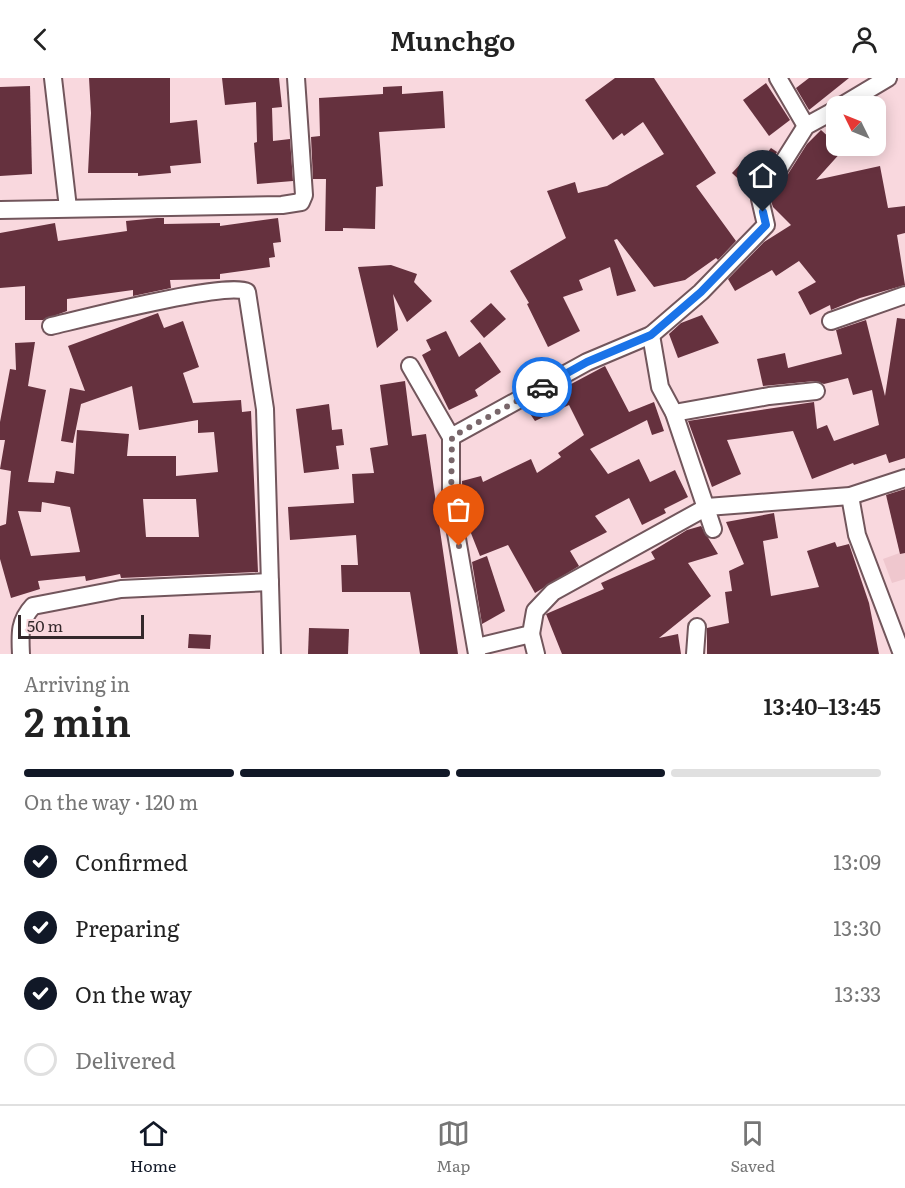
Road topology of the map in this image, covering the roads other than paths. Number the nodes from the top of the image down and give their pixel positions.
1 (53, 78) edge
2 (296, 78) edge
3 (778, 78) edge
4 (888, 78) edge
5 (858, 96) edge
6 (826, 115) edge
7 (806, 126) junction
8 (68, 208) junction
9 (0, 210) edge
10 (905, 295) edge
11 (831, 321) dead end
12 (51, 326) dead end
13 (651, 335) junction
14 (410, 366) dead end
15 (816, 392) dead end
16 (674, 413) junction
17 (452, 437) junction
18 (905, 478) edge
19 (850, 496) junction
20 (707, 507) junction
21 (712, 529) dead end
22 (270, 582) junction
23 (697, 627) dead end
24 (531, 634) junction
25 (477, 651) edge
26 (21, 654) edge
27 (272, 654) edge
28 (536, 654) edge
29 (695, 654) edge
30 (902, 654) edge

1 - 8 street
2 - 8 street
3 - 7 street
4 - 5 street
6 - 7 street
7 - 13 street
8 - 9 street
10 - 11 street
12 - 22 street
13 - 16 street
13 - 17 street
14 - 17 street
15 - 16 street
16 - 20 street
17 - 25 street
18 - 19 street
19 - 20 street
19 - 30 street
20 - 21 street
20 - 24 street
22 - 26 street
22 - 27 street
23 - 29 street
24 - 25 street
24 - 28 street

